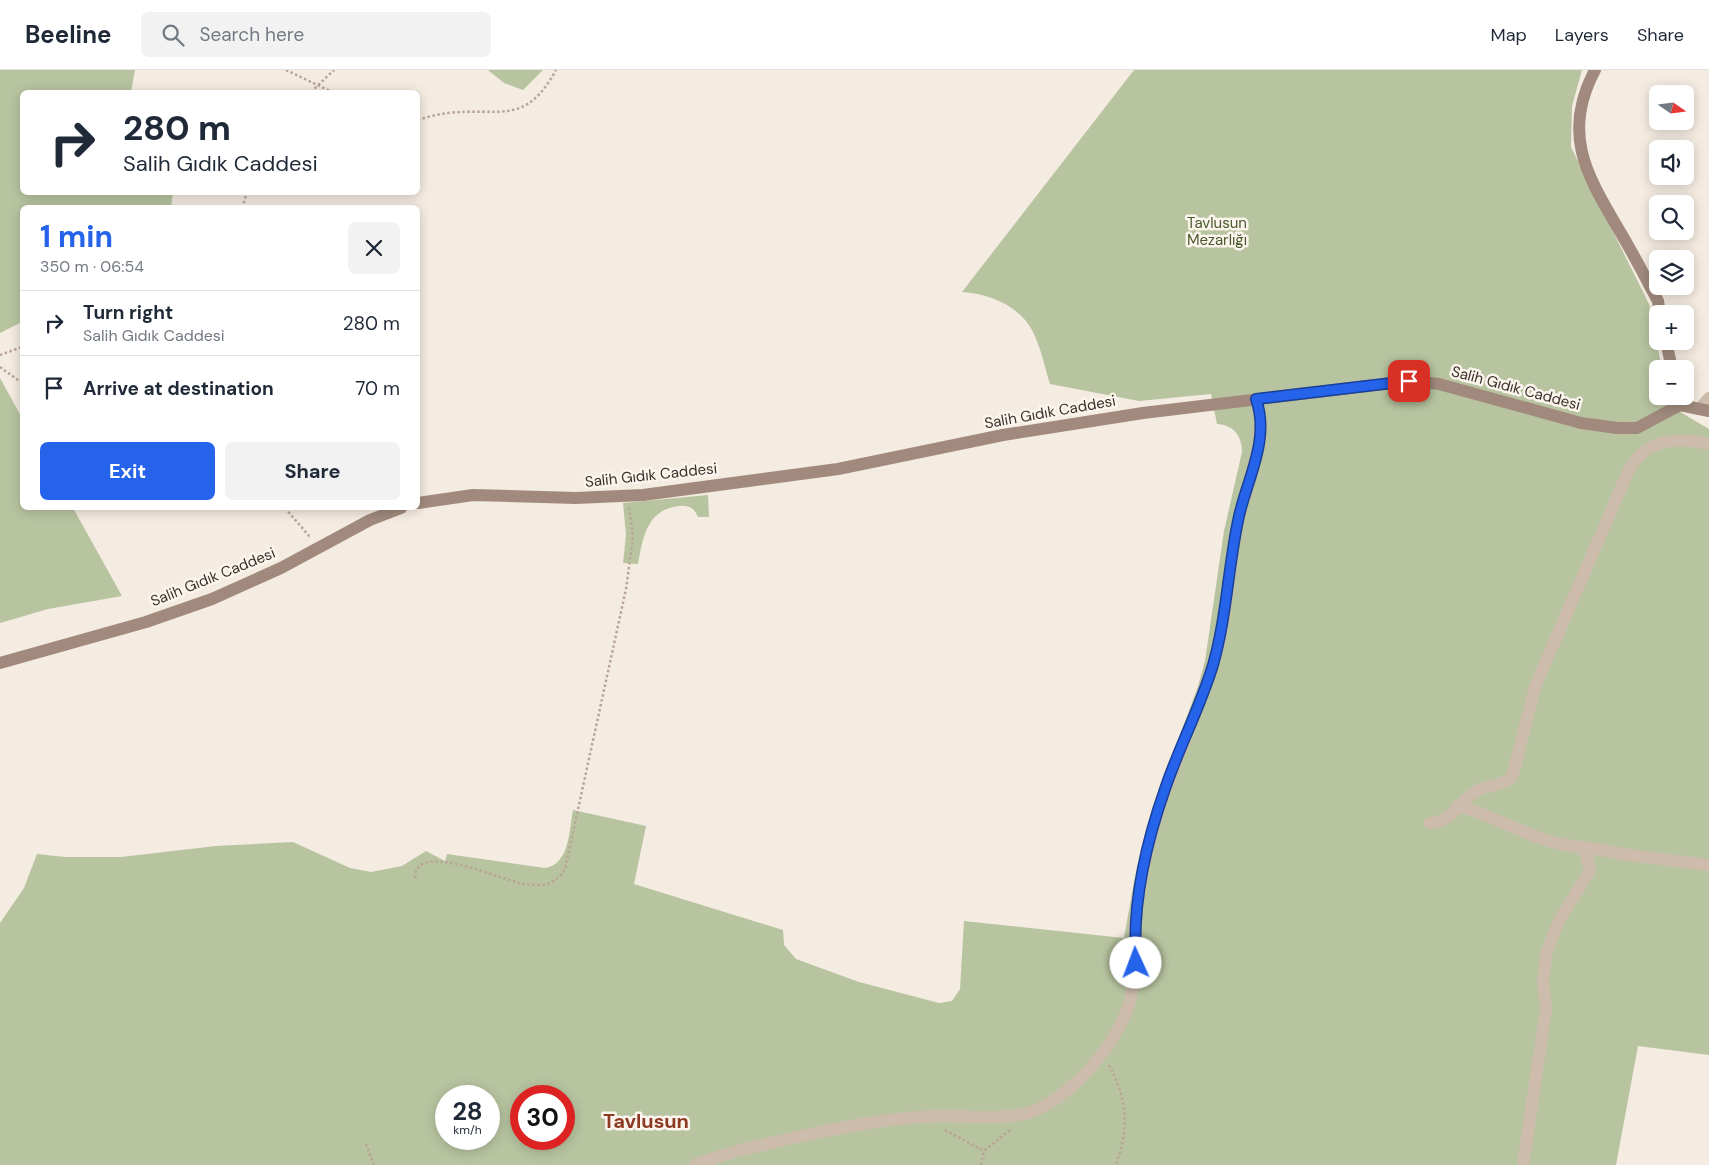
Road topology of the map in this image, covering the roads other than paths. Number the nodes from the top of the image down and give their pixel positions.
1 (1595, 70) edge
2 (1659, 305) edge
3 (1709, 398) edge
4 (1256, 399) junction
5 (1673, 405) edge
6 (1690, 405) edge
7 (1704, 410) edge
8 (1709, 444) edge
9 (420, 503) edge
10 (395, 510) edge
11 (0, 663) edge
12 (1458, 806) junction
13 (1430, 823) dead end
14 (1584, 846) junction
15 (1709, 864) edge
16 (695, 1165) edge
17 (1523, 1165) edge

1 - 2 street
3 - 7 street
4 - 5 street, Salih Gıdık Caddesi
4 - 9 street, Salih Gıdık Caddesi
4 - 16 street
6 - 7 street
8 - 12 street
10 - 11 street, Salih Gıdık Caddesi
12 - 13 street
12 - 14 street
14 - 15 street
14 - 17 street

